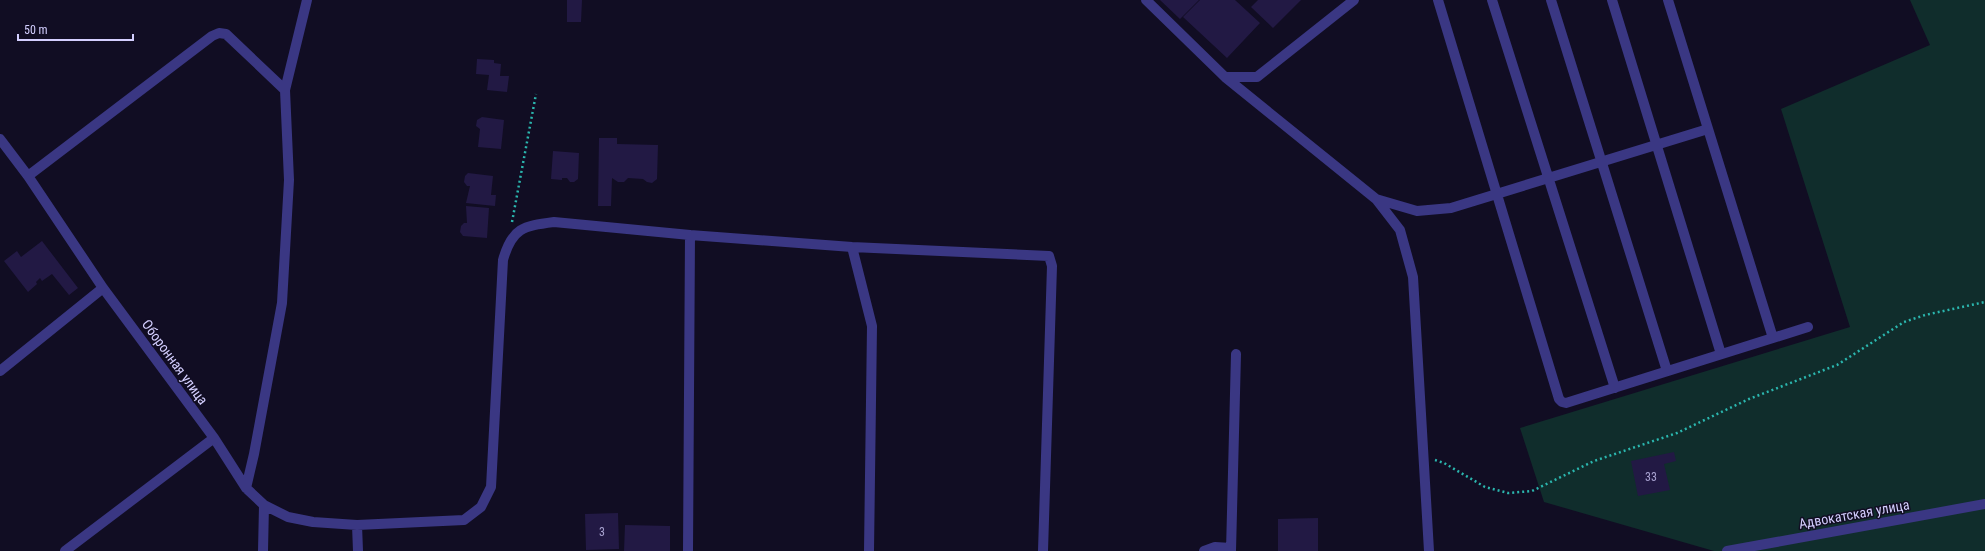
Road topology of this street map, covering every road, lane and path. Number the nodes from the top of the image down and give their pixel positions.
1 (307, 0) edge
2 (1146, 0) edge
3 (1354, 0) edge
4 (1438, 0) edge
5 (1492, 0) edge
6 (1550, 0) edge
7 (1612, 0) edge
8 (1668, 0) edge
9 (1225, 77) junction
10 (285, 90) junction
11 (536, 94) dead end
12 (1708, 129) junction
13 (1, 143) edge
14 (1657, 145) junction
15 (1601, 162) junction
16 (28, 176) junction
17 (1548, 178) junction
18 (1497, 195) junction
19 (1376, 200) junction
20 (690, 235) junction
21 (508, 242) junction
22 (852, 247) junction
23 (103, 288) junction
24 (1985, 302) edge
25 (1808, 327) dead end
26 (1773, 338) junction
27 (1236, 354) dead end
28 (1721, 354) junction
29 (0, 371) edge
30 (1667, 371) junction
31 (1615, 388) junction
32 (214, 438) junction
33 (1424, 457) junction
34 (246, 488) junction
35 (1985, 504) edge
36 (264, 505) junction
37 (357, 525) junction
38 (1231, 549) edge
39 (66, 551) edge
40 (263, 551) edge
41 (358, 551) edge
42 (688, 551) edge
43 (869, 551) edge
44 (1043, 551) edge
45 (1204, 551) edge
46 (1430, 551) edge
47 (1728, 551) edge

1 - 10 street
2 - 9 street
3 - 9 street
4 - 18 street
5 - 17 street
6 - 15 street
7 - 14 street
8 - 12 street
9 - 19 street
10 - 16 street
10 - 34 street
11 - 21 path
12 - 14 street
12 - 26 street
13 - 16 street, Оборонная улица
14 - 15 street
14 - 28 street
15 - 17 street
15 - 30 street
16 - 23 street, Оборонная улица
17 - 18 street
17 - 31 street
18 - 19 street
18 - 31 street
19 - 33 street
20 - 21 street
20 - 22 street
20 - 42 street
21 - 37 street, Оборонная улица
22 - 43 street
22 - 44 street
23 - 29 street
23 - 32 street, Оборонная улица
24 - 33 path
25 - 26 street
26 - 28 street
27 - 38 street
28 - 30 street
30 - 31 street
32 - 34 street, Оборонная улица
32 - 39 street
33 - 46 street
34 - 36 street, Оборонная улица
35 - 47 street, Адвокатская улица
36 - 37 street, Оборонная улица
36 - 40 street
37 - 41 street
38 - 45 street

